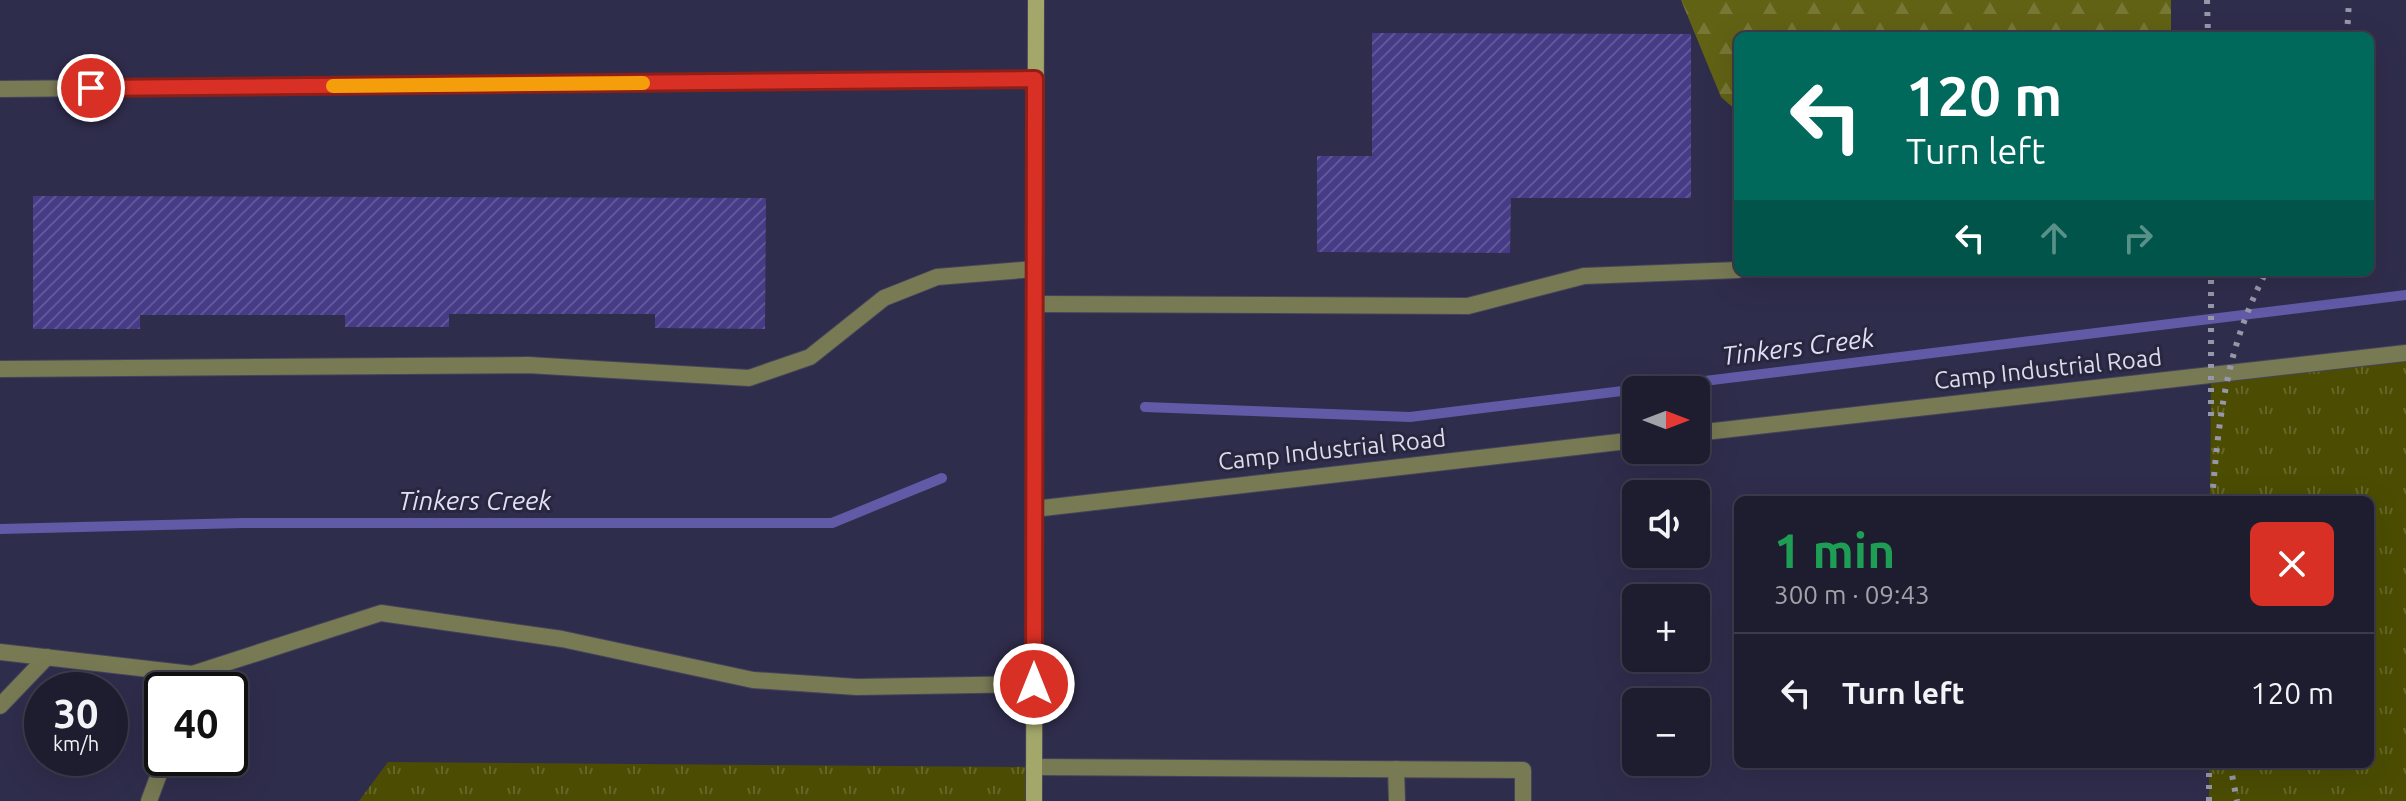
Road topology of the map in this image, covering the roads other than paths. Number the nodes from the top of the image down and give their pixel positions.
1 (1036, 0) edge
2 (1035, 79) junction
3 (0, 89) edge
4 (1035, 269) junction
5 (1734, 270) edge
6 (1035, 304) junction
7 (2406, 353) edge
8 (0, 369) edge
9 (1710, 431) edge
10 (1622, 442) edge
11 (1034, 509) junction
12 (0, 652) edge
13 (47, 657) junction
14 (218, 672) edge
15 (144, 674) edge
16 (1034, 684) junction
17 (0, 706) edge
18 (1034, 767) junction
19 (1396, 769) junction
20 (158, 776) edge
21 (149, 801) edge
22 (1034, 801) edge
23 (1397, 801) edge
24 (1523, 801) edge

1 - 2 street
2 - 3 street
2 - 4 street
4 - 6 street
4 - 8 street
5 - 6 street
6 - 11 street
7 - 9 street, Camp Industrial Road
10 - 11 street, Camp Industrial Road
11 - 16 street
12 - 13 street
13 - 15 street
13 - 17 street
14 - 16 street
16 - 18 street
18 - 19 street
18 - 22 street
19 - 23 street
19 - 24 street
20 - 21 street

